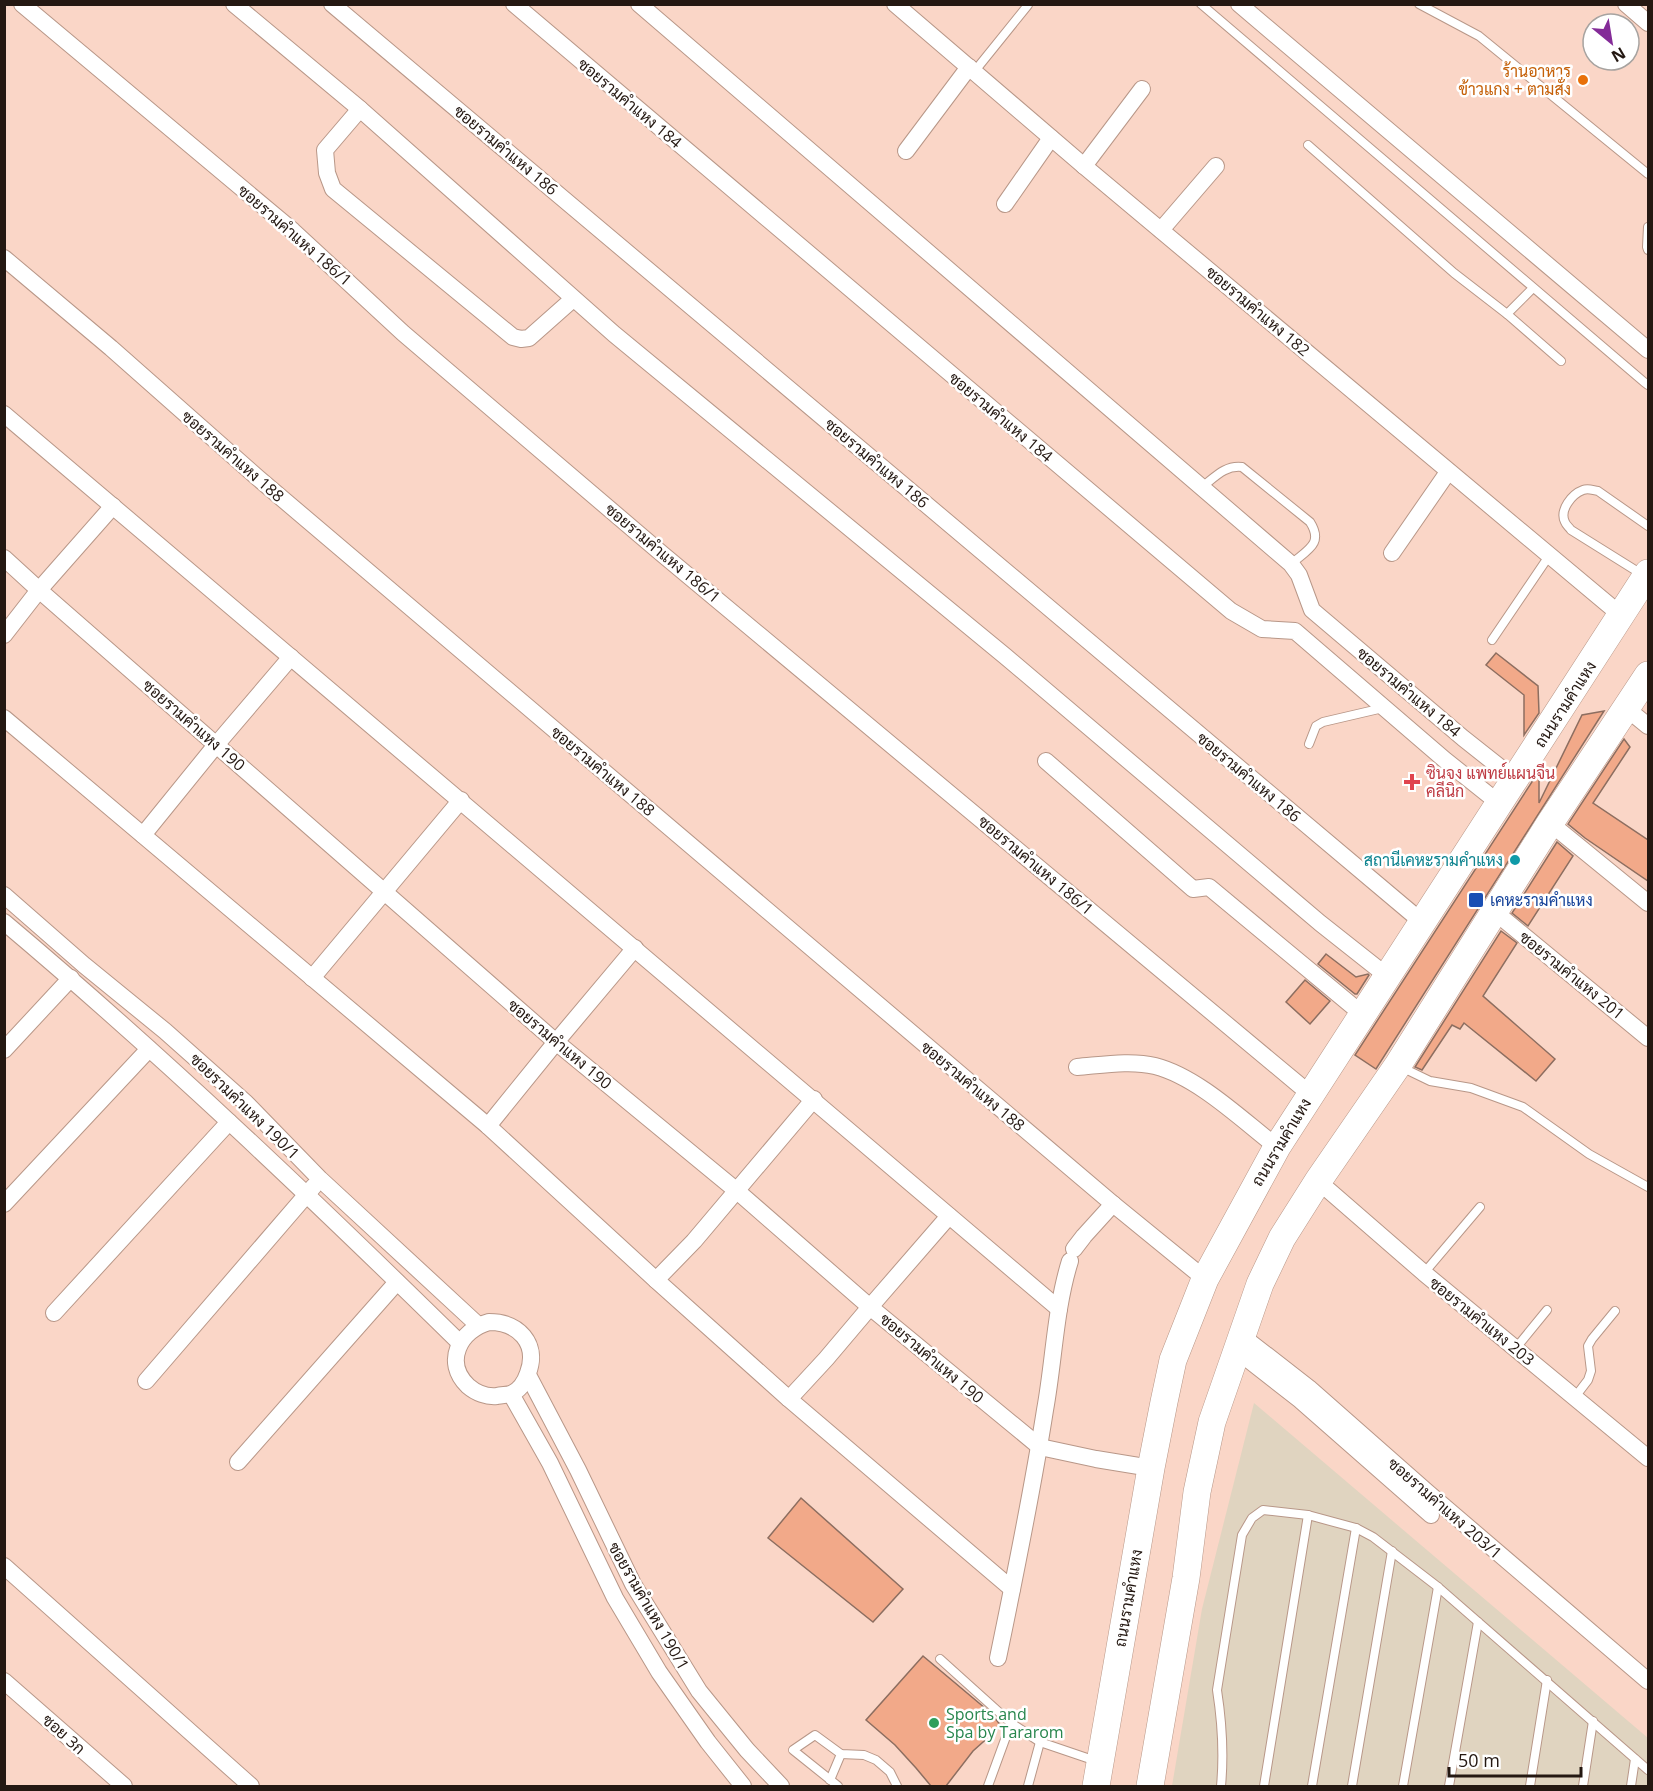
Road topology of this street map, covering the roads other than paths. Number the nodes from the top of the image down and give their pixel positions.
1 (22, 4) edge
2 (234, 4) edge
3 (332, 4) edge
4 (514, 4) edge
5 (639, 4) edge
6 (896, 4) edge
7 (1201, 4) edge
8 (1239, 4) edge
9 (1419, 4) edge
10 (1626, 4) edge
11 (1028, 5) edge
12 (1648, 23) edge
13 (972, 70) junction
14 (1142, 89) dead end
15 (360, 109) junction
16 (1051, 138) junction
17 (1308, 145) dead end
18 (906, 151) dead end
19 (1084, 166) junction
20 (1216, 166) dead end
21 (1648, 174) edge
22 (1005, 204) dead end
23 (1648, 227) edge
24 (1161, 230) junction
25 (1648, 250) edge
26 (4, 258) edge
27 (1533, 288) junction
28 (573, 299) junction
29 (1507, 314) junction
30 (1648, 350) edge
31 (1561, 361) dead end
32 (1648, 384) edge
33 (4, 414) edge
34 (1448, 472) junction
35 (1202, 487) junction
36 (113, 506) junction
37 (1648, 526) edge
38 (1392, 553) dead end
39 (1549, 556) junction
40 (4, 558) edge
41 (1292, 564) junction
42 (1647, 575) edge
43 (39, 590) junction
44 (1312, 610) junction
45 (1622, 616) junction
46 (1295, 630) junction
47 (4, 635) edge
48 (1492, 640) dead end
49 (291, 657) junction
50 (1648, 675) edge
51 (1408, 692) junction
52 (1626, 708) junction
53 (1387, 711) junction
54 (4, 718) edge
55 (1648, 726) edge
56 (1309, 744) dead end
57 (216, 745) junction
58 (1046, 761) dead end
59 (1516, 780) junction
60 (460, 800) junction
61 (1500, 804) junction
62 (1550, 823) junction
63 (143, 835) junction
64 (385, 893) junction
65 (4, 895) edge
66 (1648, 903) edge
67 (1495, 912) junction
68 (4, 922) edge
69 (1422, 922) junction
70 (635, 948) junction
71 (1387, 976) junction
72 (71, 978) junction
73 (312, 978) junction
74 (1362, 1014) junction
75 (1648, 1038) edge
76 (555, 1042) junction
77 (149, 1049) junction
78 (4, 1050) edge
79 (1398, 1065) junction
80 (1077, 1067) dead end
81 (1310, 1094) junction
82 (814, 1099) junction
83 (229, 1122) junction
84 (488, 1126) junction
85 (1277, 1147) junction
86 (320, 1179) junction
87 (1318, 1181) junction
88 (1648, 1187) edge
89 (737, 1191) junction
90 (307, 1195) junction
91 (4, 1204) edge
92 (1113, 1204) junction
93 (1480, 1207) dead end
94 (948, 1216) junction
95 (1424, 1273) junction
96 (1205, 1279) junction
97 (656, 1280) junction
98 (397, 1282) junction
99 (870, 1307) junction
100 (1059, 1308) junction
101 (1547, 1310) dead end
102 (1615, 1311) dead end
103 (54, 1313) dead end
104 (478, 1325) junction
105 (460, 1342) junction
106 (1239, 1343) junction
107 (1516, 1348) junction
108 (528, 1375) junction
109 (146, 1381) dead end
110 (511, 1394) junction
111 (1304, 1394) junction
112 (1575, 1397) junction
113 (789, 1399) junction
114 (1040, 1447) junction
115 (1648, 1458) edge
116 (238, 1462) dead end
117 (1150, 1468) junction
118 (1308, 1515) junction
119 (1431, 1515) dead end
120 (603, 1523) junction
121 (1356, 1528) junction
122 (583, 1533) junction
123 (1392, 1551) junction
124 (4, 1566) edge
125 (1438, 1587) junction
126 (1012, 1589) junction
127 (1478, 1622) junction
128 (998, 1658) dead end
129 (940, 1659) dead end
130 (1547, 1680) junction
131 (4, 1681) edge
132 (1648, 1681) edge
133 (1593, 1721) junction
134 (1011, 1723) junction
135 (1040, 1742) junction
136 (841, 1754) junction
137 (1635, 1759) junction
138 (1648, 1770) edge
139 (1098, 1774) edge
140 (830, 1780) junction
141 (124, 1786) edge
142 (251, 1786) edge
143 (743, 1786) edge
144 (781, 1786) edge
145 (838, 1786) edge
146 (897, 1786) edge
147 (988, 1786) edge
148 (1029, 1786) edge
149 (1150, 1786) edge
150 (1221, 1786) edge
151 (1264, 1786) edge
152 (1312, 1786) edge
153 (1352, 1786) edge
154 (1402, 1786) edge
155 (1449, 1786) edge
156 (1530, 1786) edge
157 (1583, 1786) edge
158 (1631, 1786) edge

1 - 81 street, ซอยรามคำแหง 186/1
2 - 15 street
3 - 69 street, ซอยรามคำแหง 186
4 - 46 street, ซอยรามคำแหง 184
5 - 35 street
6 - 13 street, ซอยรามคำแหง 182
7 - 27 lane
8 - 30 street
9 - 21 lane
10 - 12 street
11 - 13 lane
13 - 16 street, ซอยรามคำแหง 182
13 - 18 street
14 - 19 street
15 - 28 street
15 - 28 street
16 - 19 street, ซอยรามคำแหง 182
16 - 22 street
17 - 29 lane
19 - 24 street, ซอยรามคำแหง 182
20 - 24 street
23 - 25 lane
24 - 34 street, ซอยรามคำแหง 182
26 - 92 street, ซอยรามคำแหง 188
27 - 29 lane
27 - 32 lane
28 - 71 street
29 - 31 lane
33 - 36 street
34 - 38 street
34 - 39 street, ซอยรามคำแหง 182
35 - 41 street
35 - 41 lane
36 - 43 street
36 - 49 street
37 - 42 lane
39 - 45 street, ซอยรามคำแหง 182
39 - 48 lane
40 - 43 street, ซอยรามคำแหง 190
41 - 44 street
42 - 45 main road, ถนนรามคำแหง
43 - 47 street
43 - 57 street, ซอยรามคำแหง 190
44 - 46 street
44 - 51 street, ซอยรามคำแหง 184
45 - 59 main road, ถนนรามคำแหง
46 - 53 street, ซอยรามคำแหง 184
49 - 57 street
49 - 60 street
50 - 52 main road
51 - 53 street
51 - 59 street, ซอยรามคำแหง 184
52 - 55 street
52 - 62 main road
53 - 56 lane
53 - 61 street, ซอยรามคำแหง 184
54 - 63 street
57 - 63 street
57 - 64 street, ซอยรามคำแหง 190
58 - 74 street
59 - 61 main road, ถนนรามคำแหง
60 - 64 street
60 - 70 street
61 - 69 main road, ถนนรามคำแหง
62 - 66 street
62 - 67 main road
63 - 73 street
64 - 73 street
64 - 76 street, ซอยรามคำแหง 190
65 - 86 street, ซอยรามคำแหง 190/1
67 - 75 street, ซอยรามคำแหง 201
67 - 79 main road
68 - 72 street, ซอยรามคำแหง 190/1
69 - 71 main road, ถนนรามคำแหง
70 - 76 street
70 - 82 street
71 - 74 main road, ถนนรามคำแหง
72 - 77 street, ซอยรามคำแหง 190/1
72 - 78 street
73 - 84 street
74 - 81 main road, ถนนรามคำแหง
76 - 84 street
76 - 89 street, ซอยรามคำแหง 190
77 - 83 street, ซอยรามคำแหง 190/1
77 - 91 street
79 - 87 main road
79 - 88 lane
80 - 85 street
81 - 85 main road, ถนนรามคำแหง
82 - 89 street
82 - 94 street
83 - 90 street, ซอยรามคำแหง 190/1
83 - 103 street
84 - 97 street
85 - 96 main road, ถนนรามคำแหง
86 - 90 street
86 - 104 street, ซอยรามคำแหง 190/1
87 - 95 street, ซอยรามคำแหง 203
87 - 106 main road
89 - 97 street
89 - 99 street, ซอยรามคำแหง 190
90 - 98 street, ซอยรามคำแหง 190/1
90 - 109 street
92 - 96 street, ซอยรามคำแหง 188
92 - 100 street
93 - 95 lane
94 - 99 street
94 - 100 street
95 - 107 street, ซอยรามคำแหง 203
96 - 117 main road, ถนนรามคำแหง
97 - 113 street
98 - 105 street, ซอยรามคำแหง 190/1
98 - 116 street
99 - 113 street
99 - 114 street, ซอยรามคำแหง 190
100 - 114 street
101 - 107 lane
102 - 112 lane
104 - 105 street
104 - 108 street, ซอยรามคำแหง 190/1
105 - 110 street
106 - 111 street, ซอยรามคำแหง 203/1
106 - 149 main road
107 - 112 street, ซอยรามคำแหง 203
108 - 110 street
108 - 120 street, ซอยรามคำแหง 190/1
110 - 122 street, ซอยรามคำแหง 190/1
111 - 119 street, ซอยรามคำแหง 203/1
111 - 132 street, ซอยรามคำแหง 203/1
112 - 115 street, ซอยรามคำแหง 203
113 - 126 street
114 - 117 street, ซอยรามคำแหง 190
114 - 126 street
117 - 139 main road, ถนนรามคำแหง
118 - 121 lane
118 - 150 lane
118 - 151 lane
120 - 122 street
120 - 144 street, ซอยรามคำแหง 190/1
121 - 123 lane
121 - 152 lane
122 - 143 street, ซอยรามคำแหง 190/1
123 - 125 lane
123 - 153 lane
124 - 142 street
125 - 127 lane
125 - 154 lane
126 - 128 street
127 - 130 lane
127 - 155 lane
129 - 134 lane
130 - 133 lane
130 - 156 lane
131 - 141 street, ซอย 3ก
133 - 137 lane
133 - 157 lane
134 - 135 lane
134 - 147 lane
135 - 139 lane
135 - 148 lane
136 - 140 lane
136 - 140 lane
136 - 146 lane
137 - 138 lane
137 - 158 lane
140 - 145 lane

